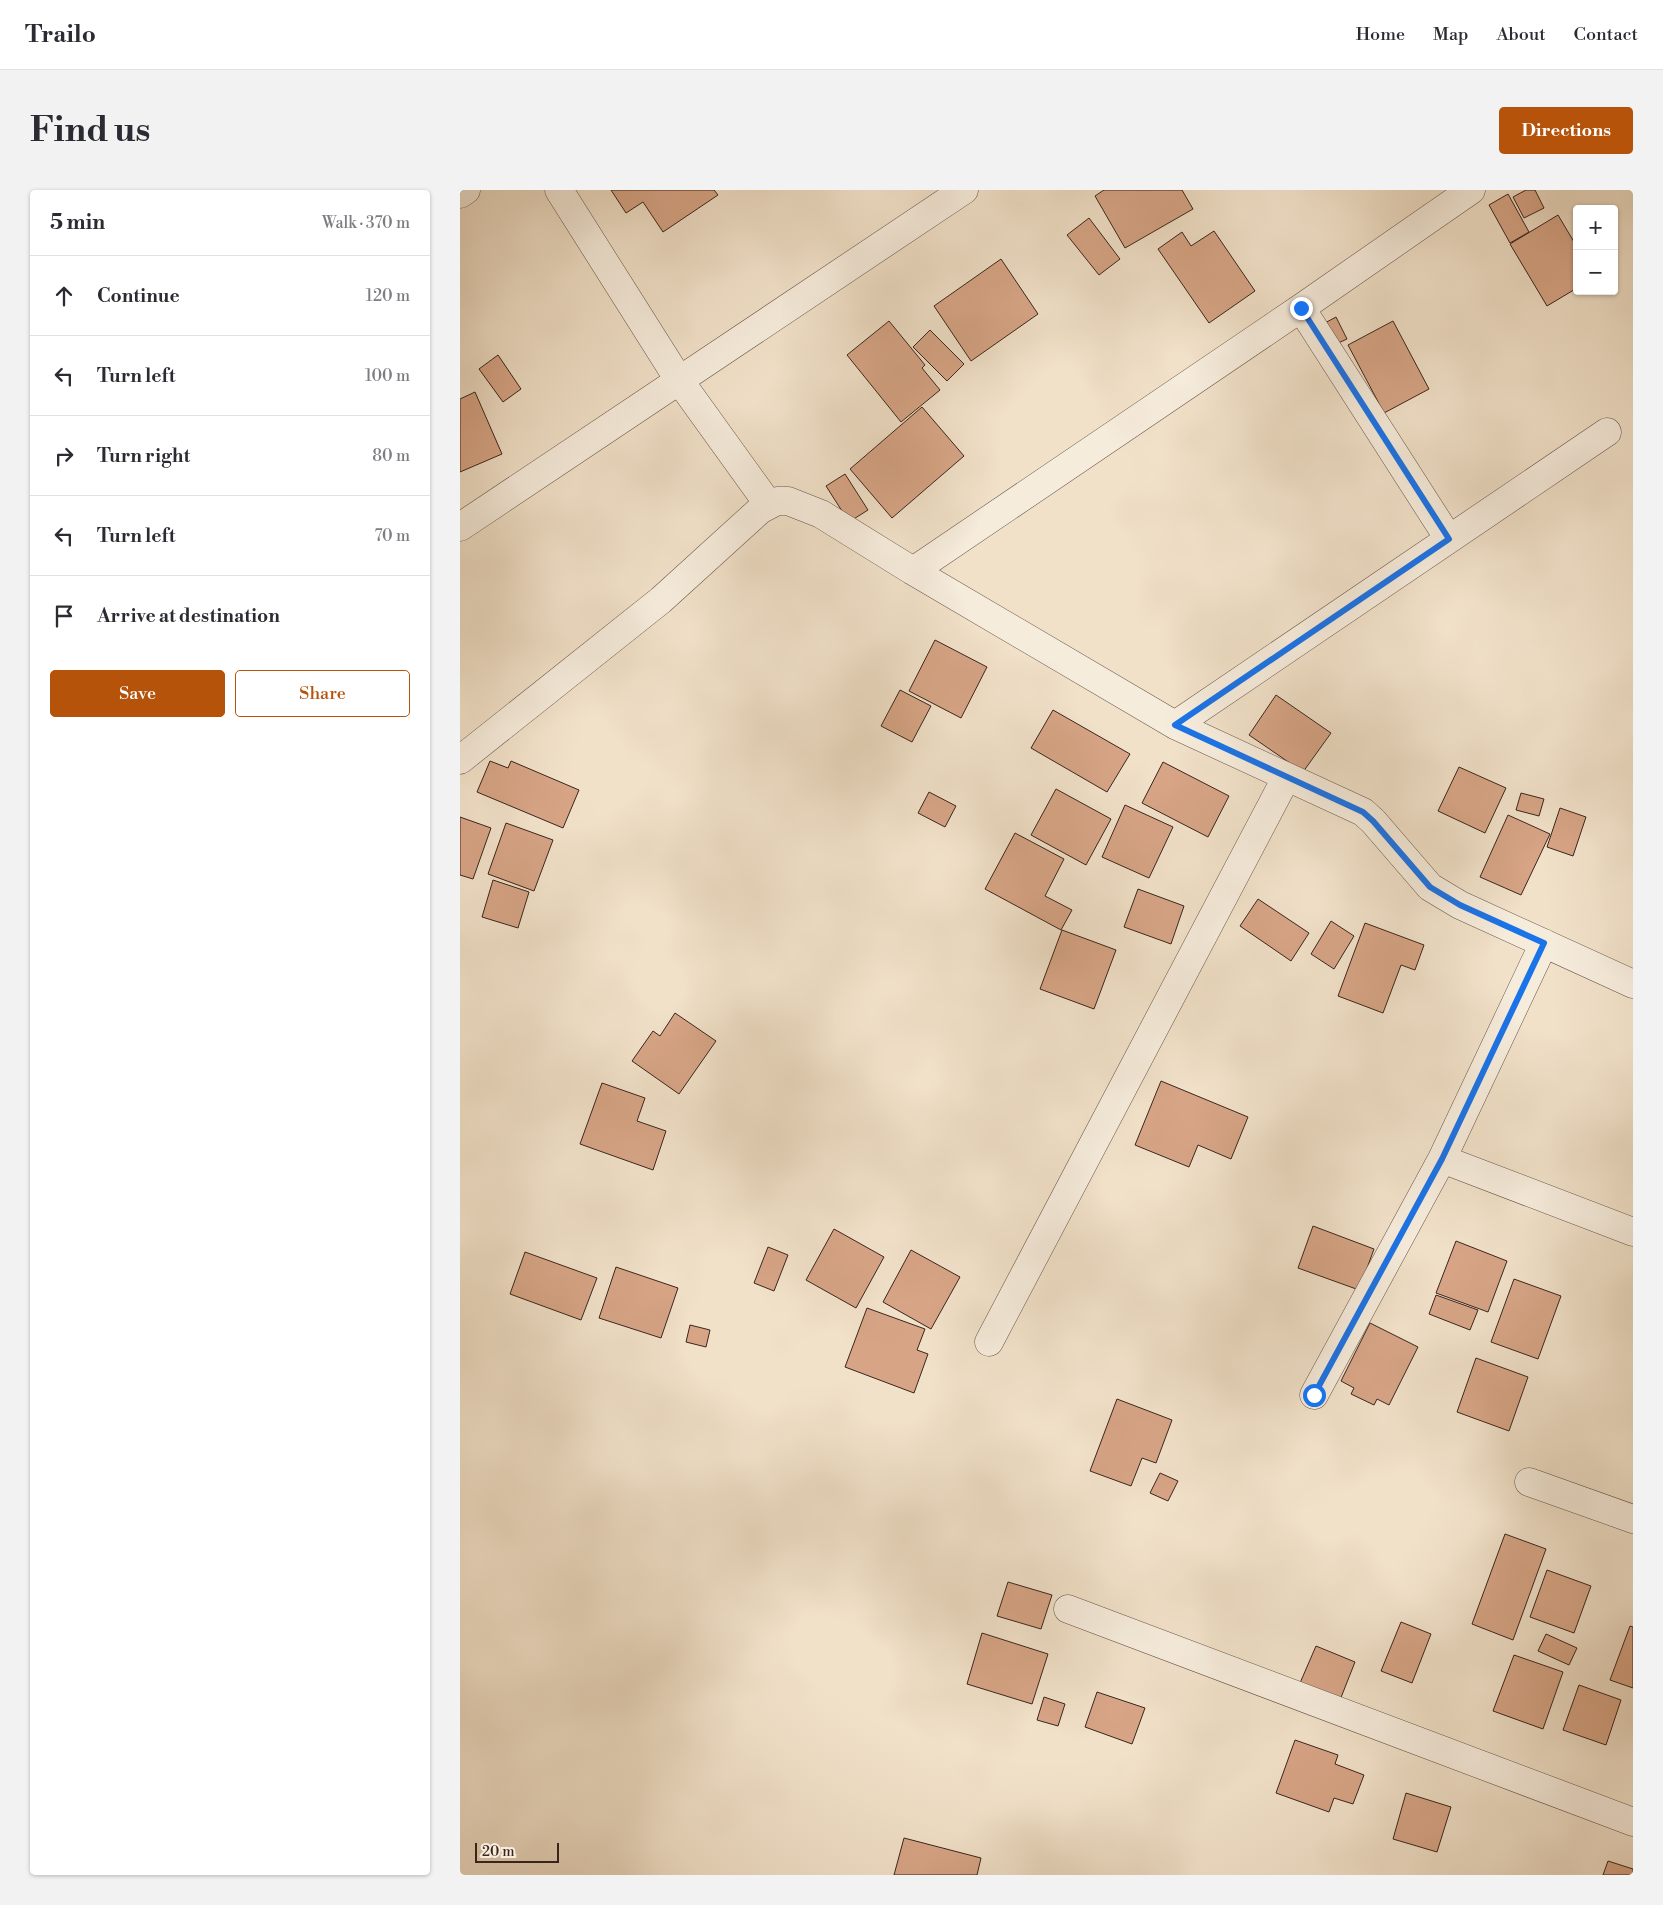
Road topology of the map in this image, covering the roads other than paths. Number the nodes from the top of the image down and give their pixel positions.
1 (466, 190) edge
2 (559, 190) edge
3 (964, 190) edge
4 (1471, 190) edge
5 (460, 194) edge
6 (1301, 308) junction
7 (679, 380) junction
8 (1607, 432) dead end
9 (769, 505) junction
10 (460, 527) edge
11 (1449, 539) junction
12 (913, 571) junction
13 (1175, 725) junction
14 (460, 760) edge
15 (1286, 778) junction
16 (1544, 943) junction
17 (1633, 984) edge
18 (1442, 1159) junction
19 (1633, 1232) edge
20 (989, 1342) dead end
21 (1314, 1395) dead end
22 (1529, 1482) dead end
23 (1633, 1519) edge
24 (1068, 1609) dead end
25 (1633, 1822) edge

1 - 5 street
2 - 7 street
3 - 7 street
4 - 6 street
6 - 11 street
6 - 12 street
7 - 9 street
7 - 10 street
8 - 11 street
9 - 12 street
9 - 14 street
11 - 13 street
12 - 13 street
13 - 15 street
15 - 16 street
15 - 20 street
16 - 17 street
16 - 18 street
18 - 19 street
18 - 21 street
22 - 23 street
24 - 25 street

